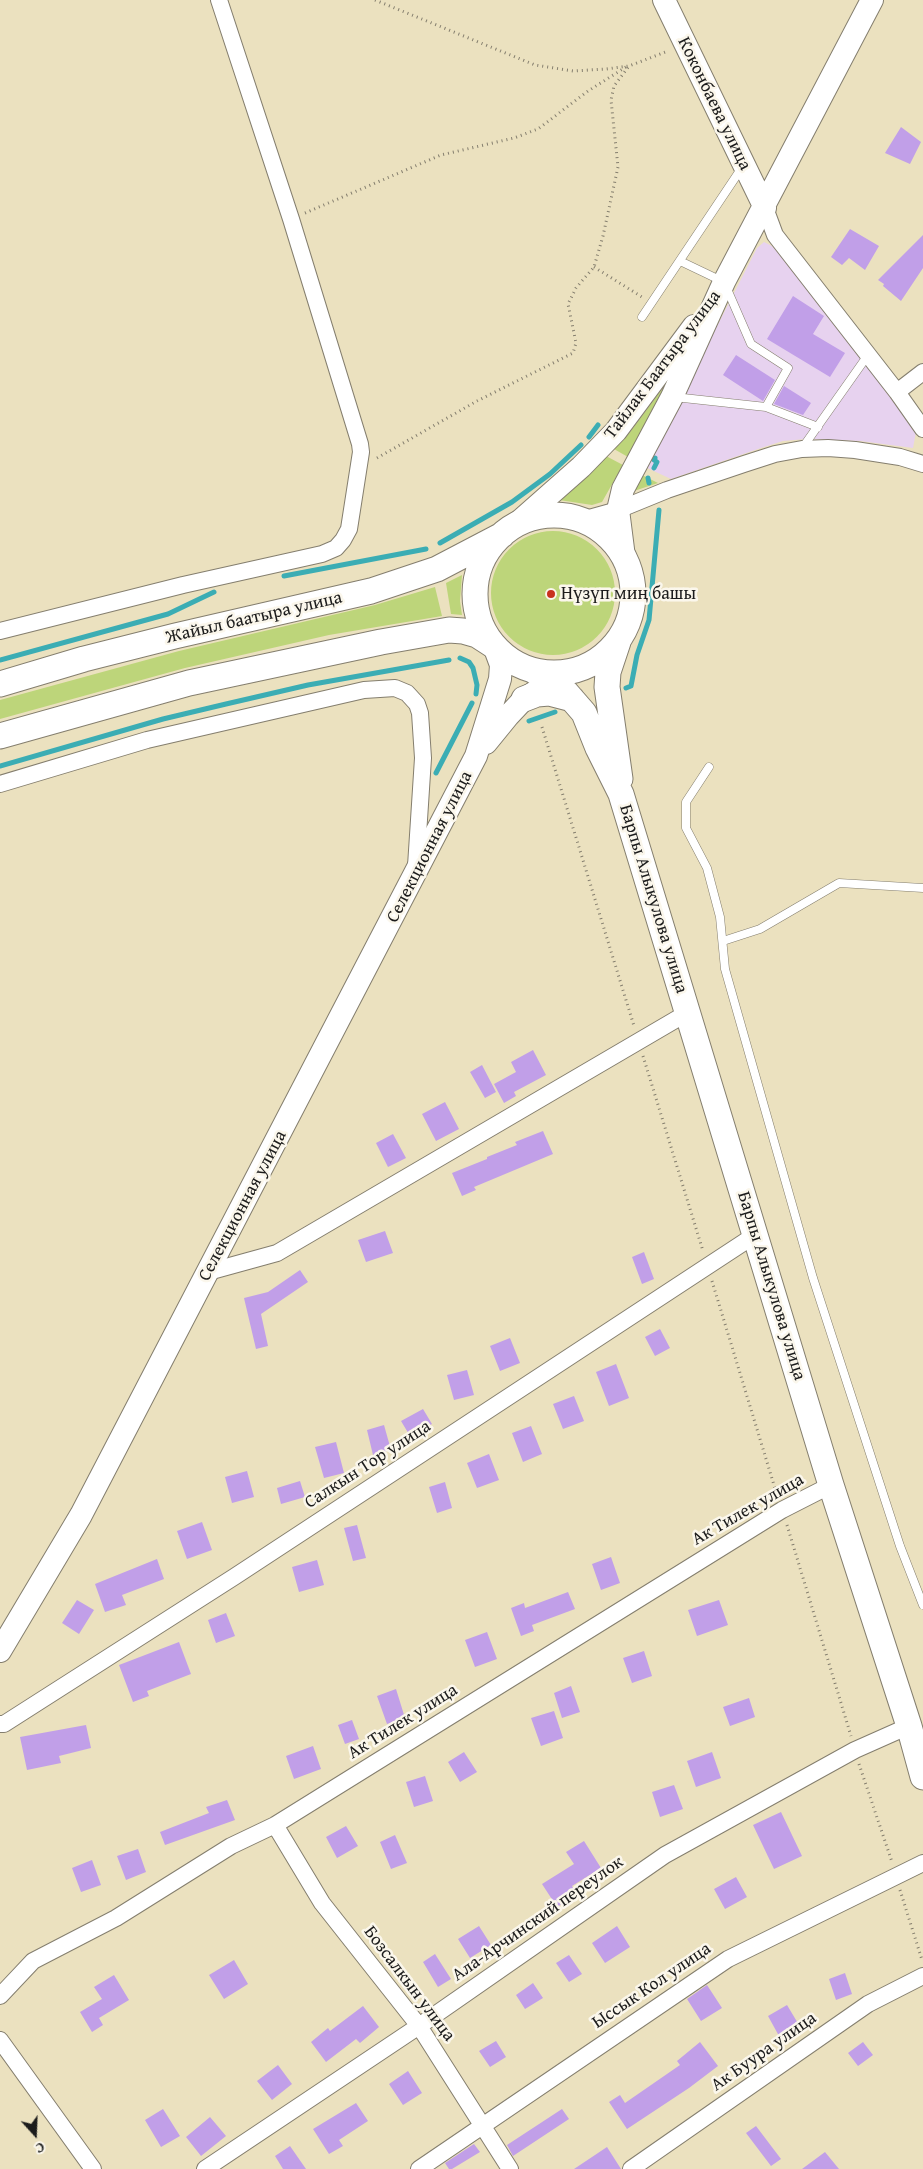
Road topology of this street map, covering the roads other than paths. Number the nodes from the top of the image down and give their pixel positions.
1 (219, 0) edge
2 (664, 0) edge
3 (872, 0) edge
4 (744, 165) junction
5 (765, 208) junction
6 (680, 261) junction
7 (724, 282) junction
8 (642, 316) dead end
9 (868, 355) junction
10 (923, 372) edge
11 (897, 392) junction
12 (672, 397) junction
13 (766, 407) junction
14 (818, 427) junction
15 (923, 429) edge
16 (802, 449) junction
17 (923, 464) edge
18 (618, 510) junction
19 (582, 520) junction
20 (507, 531) junction
21 (624, 556) junction
22 (0, 631) edge
23 (620, 638) junction
24 (494, 646) junction
25 (543, 676) junction
26 (0, 684) edge
27 (524, 699) junction
28 (574, 700) junction
29 (0, 736) edge
30 (476, 756) junction
31 (709, 767) dead end
32 (0, 784) edge
33 (621, 794) junction
34 (416, 873) junction
35 (923, 888) edge
36 (723, 941) junction
37 (687, 1013) junction
38 (755, 1234) junction
39 (208, 1272) junction
40 (832, 1485) junction
41 (923, 1605) edge
42 (0, 1651) edge
43 (0, 1724) edge
44 (912, 1724) junction
45 (923, 1777) edge
46 (275, 1825) junction
47 (923, 1863) edge
48 (923, 1976) edge
49 (0, 1996) edge
50 (419, 2026) junction
51 (0, 2040) edge
52 (482, 2126) junction
53 (93, 2169) edge
54 (205, 2169) edge
55 (419, 2169) edge
56 (510, 2169) edge
57 (631, 2169) edge

1 - 22 street
2 - 4 street, Коконбаева улица
3 - 5 street, Тайлак Баатыра улица
4 - 5 street, Коконбаева улица
4 - 6 lane
5 - 7 street, Тайлак Баатыра улица
5 - 9 street
6 - 7 lane
6 - 8 lane
7 - 12 street, Тайлак Баатыра улица
7 - 13 lane
7 - 20 street, Тайлак Баатыра улица
9 - 11 street
9 - 14 lane
10 - 11 street
11 - 15 street
12 - 13 lane
12 - 18 street, Тайлак Баатыра улица
13 - 14 lane
14 - 16 lane
16 - 17 street
16 - 18 street
18 - 19 street
18 - 21 street, Тайлак Баатыра улица
19 - 20 main road
19 - 21 main road
20 - 24 main road
20 - 26 main road, Жайыл баатыра улица
21 - 23 main road
23 - 25 main road
23 - 33 main road, Барпы Алыкулова улица
24 - 25 main road
24 - 29 main road
24 - 30 street, Селекционная улица
25 - 27 street, Селекционная улица
25 - 28 main road, Барпы Алыкулова улица
27 - 28 main road
27 - 30 street, Селекционная улица
28 - 33 main road, Барпы Алыкулова улица
30 - 34 street, Селекционная улица
31 - 36 lane
32 - 34 street
33 - 37 main road, Барпы Алыкулова улица
34 - 39 street, Селекционная улица
35 - 36 lane
36 - 41 lane
37 - 38 main road, Барпы Алыкулова улица
37 - 39 street
38 - 40 main road, Барпы Алыкулова улица
38 - 43 street, Салкын Тор улица
39 - 42 street, Селекционная улица
40 - 44 main road, Барпы Алыкулова улица
40 - 46 street, Ак Тилек улица
44 - 45 main road, Барпы Алыкулова улица
44 - 50 street, Ала-Арчинский переулок
46 - 49 street, Ак Тилек улица
46 - 50 street, Бозсалкын улица
47 - 52 street, Ыссык Кол улица
48 - 57 street, Ак Буура улица
50 - 52 street, Бозсалкын улица
50 - 54 street, Ала-Арчинский переулок
51 - 53 street
52 - 55 street, Ыссык Кол улица
52 - 56 street, Бозсалкын улица

